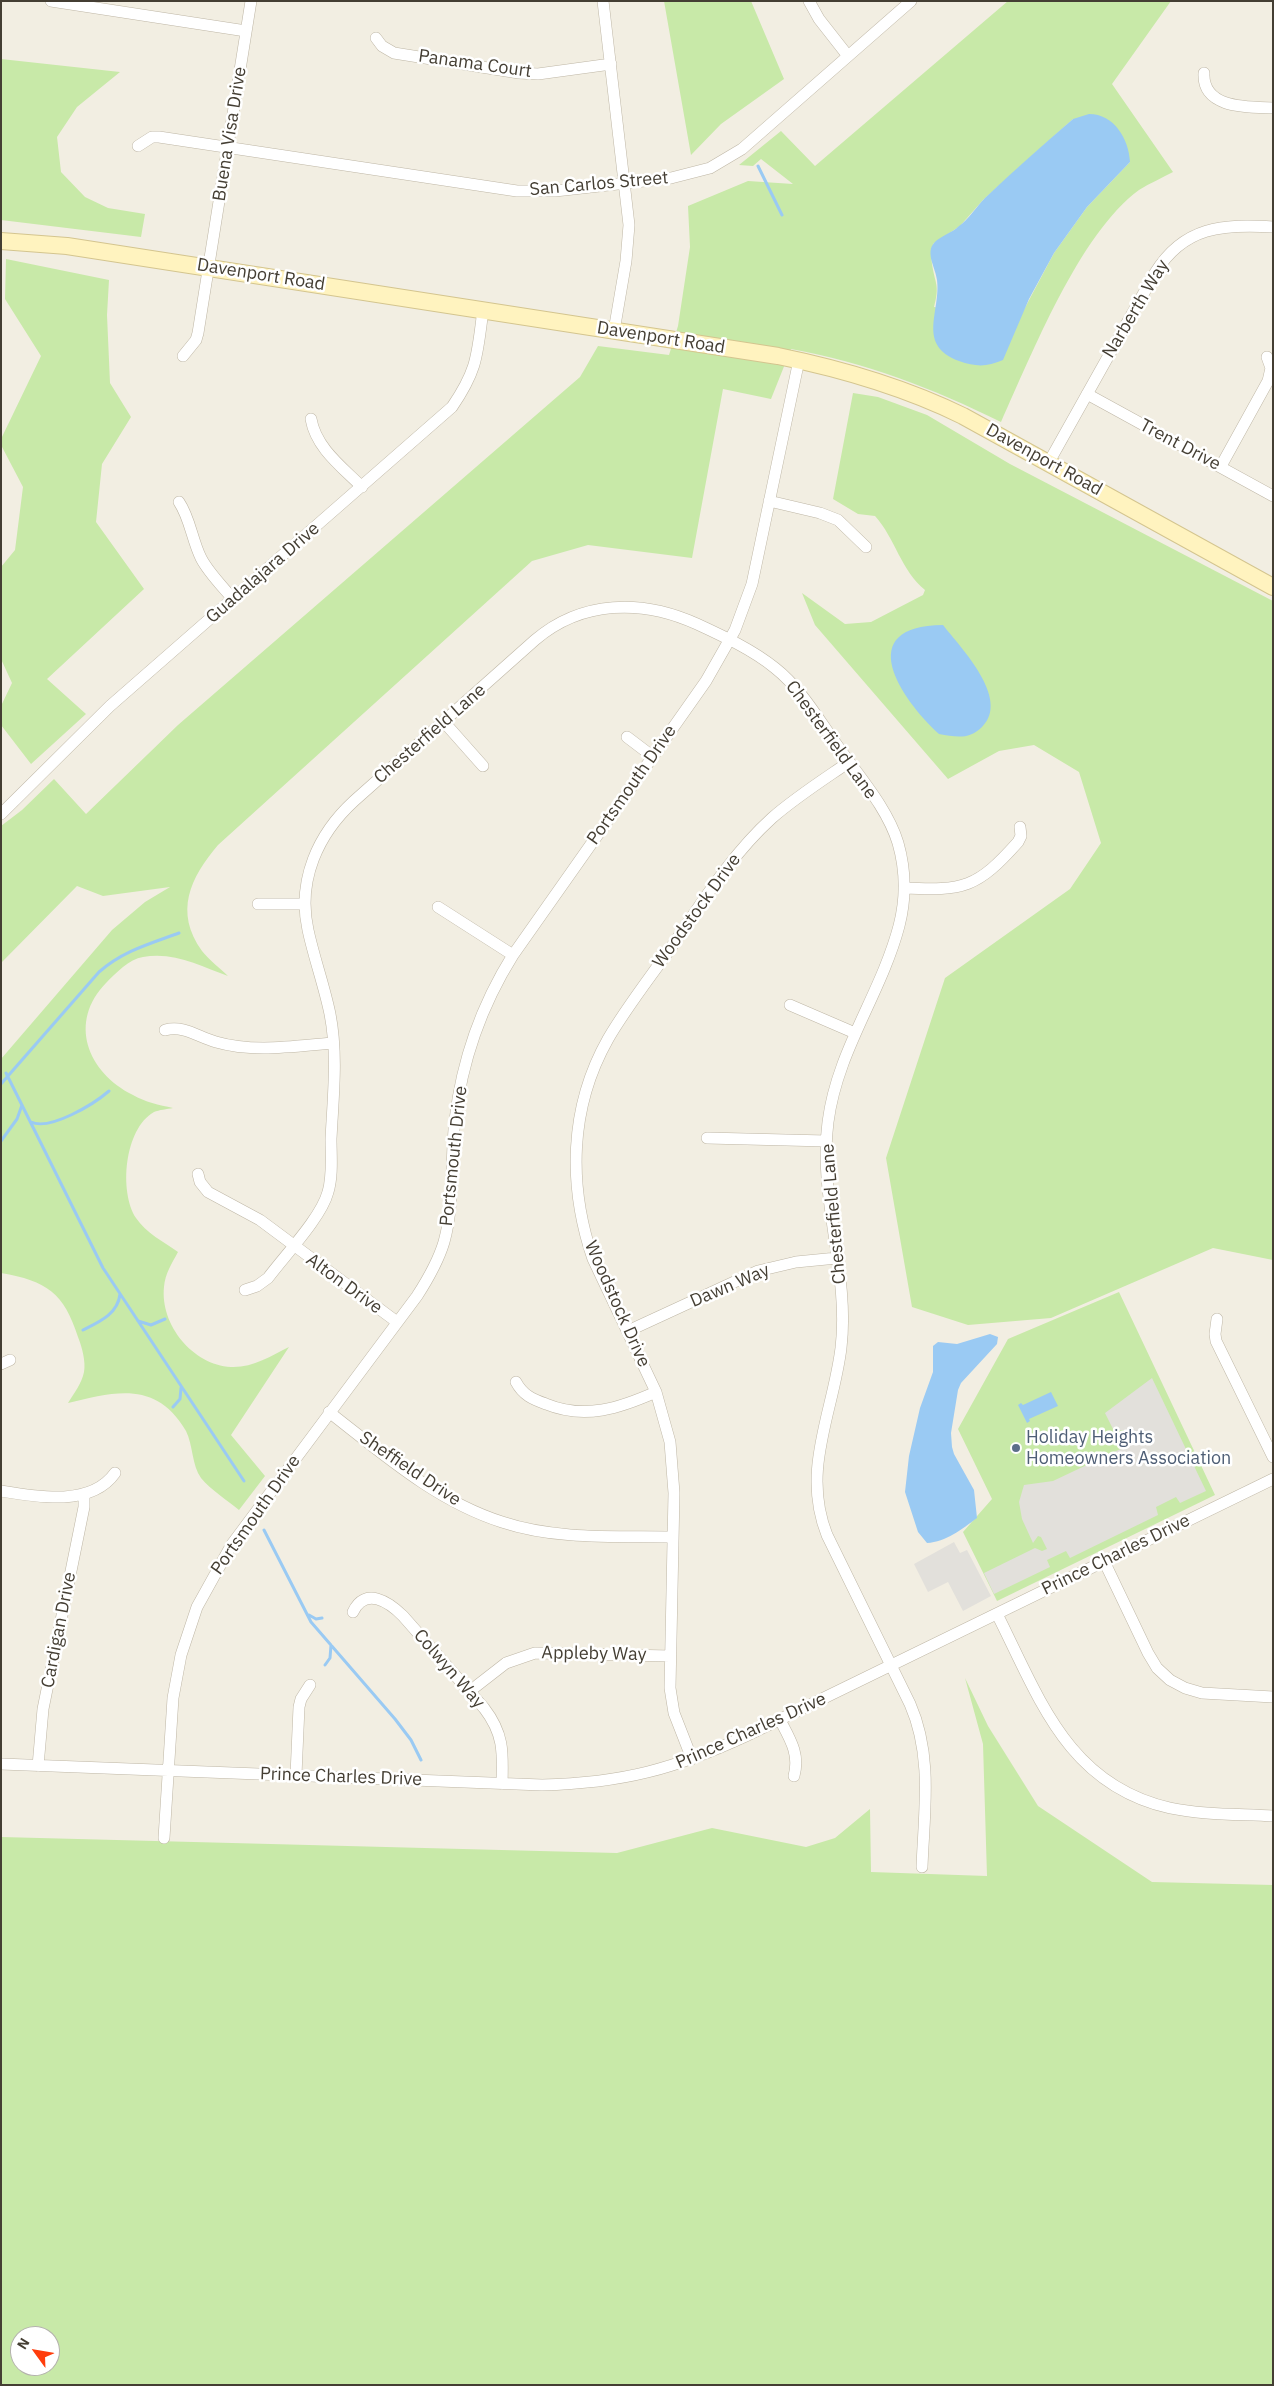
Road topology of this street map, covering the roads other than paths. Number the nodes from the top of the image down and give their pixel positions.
1 (51, 1) edge
2 (251, 1) edge
3 (603, 1) edge
4 (809, 1) edge
5 (911, 1) edge
6 (129, 7) edge
7 (246, 31) junction
8 (376, 38) dead end
9 (848, 56) junction
10 (611, 64) junction
11 (1204, 73) dead end
12 (1273, 108) edge
13 (138, 146) dead end
14 (227, 148) junction
15 (624, 183) junction
16 (1273, 227) edge
17 (1, 241) edge
18 (208, 267) junction
19 (483, 310) junction
20 (614, 330) junction
21 (183, 356) dead end
22 (1267, 357) dead end
23 (799, 360) junction
24 (1087, 394) junction
25 (311, 419) dead end
26 (1049, 462) junction
27 (1220, 466) junction
28 (362, 487) junction
29 (1273, 496) edge
30 (769, 501) junction
31 (179, 502) dead end
32 (866, 547) dead end
33 (1273, 587) edge
34 (232, 599) junction
35 (730, 641) junction
36 (444, 722) junction
37 (626, 737) dead end
38 (652, 756) junction
39 (849, 762) junction
40 (483, 766) dead end
41 (1, 814) edge
42 (1020, 827) dead end
43 (904, 888) junction
44 (258, 904) dead end
45 (305, 904) junction
46 (438, 907) dead end
47 (513, 955) junction
48 (790, 1005) dead end
49 (164, 1030) dead end
50 (855, 1033) junction
51 (333, 1043) junction
52 (707, 1138) dead end
53 (826, 1141) junction
54 (198, 1174) dead end
55 (292, 1246) junction
56 (837, 1258) junction
57 (245, 1290) dead end
58 (1218, 1319) dead end
59 (397, 1322) junction
60 (628, 1331) junction
61 (516, 1382) dead end
62 (656, 1392) junction
63 (329, 1412) junction
64 (1273, 1457) edge
65 (115, 1473) dead end
66 (1273, 1479) edge
67 (1, 1491) edge
68 (84, 1494) junction
69 (672, 1537) junction
70 (1104, 1561) junction
71 (353, 1612) dead end
72 (997, 1614) junction
73 (670, 1656) junction
74 (890, 1666) junction
75 (310, 1685) dead end
76 (470, 1692) junction
77 (1273, 1697) edge
78 (780, 1720) junction
79 (692, 1759) junction
80 (1, 1764) edge
81 (38, 1766) junction
82 (167, 1770) junction
83 (296, 1775) junction
84 (794, 1776) dead end
85 (502, 1784) junction
86 (1273, 1816) edge
87 (164, 1838) dead end
88 (922, 1867) dead end

1 - 6 street
2 - 7 street, Buena Visa Drive
3 - 10 street
4 - 9 street
5 - 9 street, San Carlos Street
6 - 7 street
7 - 14 street, Buena Visa Drive
8 - 10 street, Panama Court
9 - 15 street, San Carlos Street
10 - 15 street
11 - 12 street
13 - 14 street, San Carlos Street
14 - 15 street, San Carlos Street
14 - 18 street, Buena Visa Drive
15 - 20 street
16 - 24 street, Narberth Way
17 - 18 street, Davenport Road
18 - 19 street, Davenport Road
18 - 21 street, Buena Visa Drive
19 - 20 street, Davenport Road
19 - 28 street, Guadalajara Drive
20 - 23 street, Davenport Road
22 - 27 street
23 - 26 street, Davenport Road
23 - 30 street, Portsmouth Drive
24 - 26 street, Narberth Way
24 - 27 street, Trent Drive
25 - 28 street
26 - 33 street, Davenport Road
27 - 29 street, Trent Drive
28 - 34 street, Guadalajara Drive
30 - 32 street
30 - 35 street, Portsmouth Drive
31 - 34 street
34 - 41 street, Guadalajara Drive
35 - 36 street, Chesterfield Lane
35 - 38 street, Portsmouth Drive
35 - 39 street, Chesterfield Lane
36 - 40 street
36 - 45 street, Chesterfield Lane
37 - 38 street
38 - 47 street, Portsmouth Drive
39 - 43 street, Chesterfield Lane
39 - 60 street, Woodstock Drive
42 - 43 street
43 - 50 street, Chesterfield Lane
44 - 45 street
45 - 51 street, Chesterfield Lane
46 - 47 street
47 - 59 street, Portsmouth Drive
48 - 50 street
49 - 51 street
50 - 53 street, Chesterfield Lane
51 - 55 street, Chesterfield Lane
52 - 53 street
53 - 56 street, Chesterfield Lane
54 - 55 street, Alton Drive
55 - 57 street, Chesterfield Lane
55 - 59 street, Alton Drive
56 - 60 street, Dawn Way
56 - 74 street, Chesterfield Lane
58 - 64 street
59 - 63 street, Portsmouth Drive
60 - 62 street, Woodstock Drive
61 - 62 street
62 - 69 street, Woodstock Drive
63 - 69 street, Sheffield Drive
63 - 82 street, Portsmouth Drive
65 - 68 street
66 - 70 street, Prince Charles Drive
67 - 68 street
68 - 81 street, Cardigan Drive
69 - 73 street, Woodstock Drive
70 - 72 street, Prince Charles Drive
70 - 77 street
71 - 76 street, Colwyn Way
72 - 74 street, Prince Charles Drive
72 - 86 street
73 - 76 street, Appleby Way
73 - 79 street, Woodstock Drive
74 - 78 street, Prince Charles Drive
74 - 88 street, Chesterfield Lane
75 - 83 street
76 - 85 street, Colwyn Way
78 - 79 street, Prince Charles Drive
78 - 84 street
79 - 85 street, Prince Charles Drive
80 - 81 street, Prince Charles Drive
81 - 82 street, Prince Charles Drive
82 - 83 street, Prince Charles Drive
82 - 87 street, Portsmouth Drive
83 - 85 street, Prince Charles Drive

